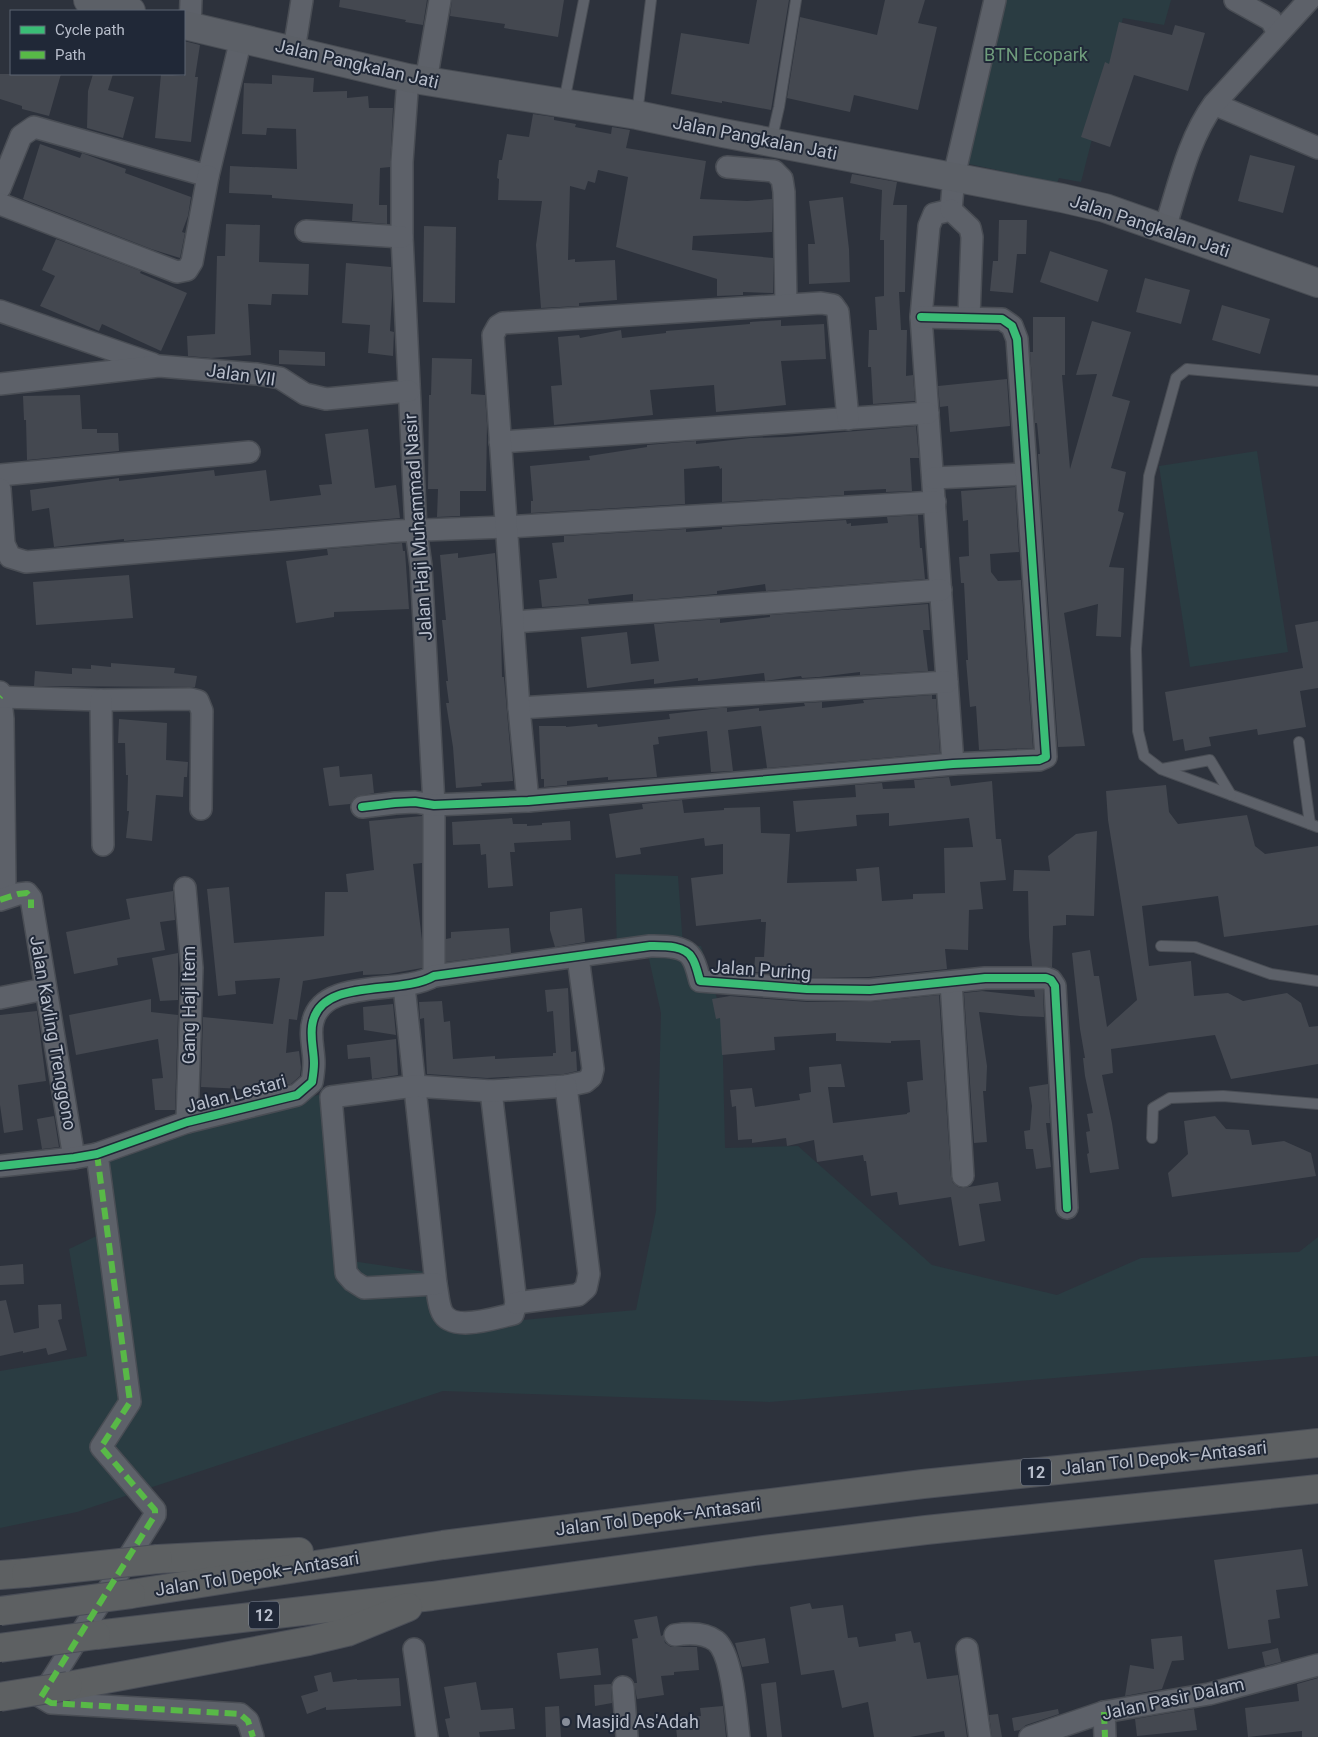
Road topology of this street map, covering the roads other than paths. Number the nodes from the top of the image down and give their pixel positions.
1 (88, 0) edge
2 (191, 0) edge
3 (302, 0) edge
4 (440, 0) edge
5 (584, 0) edge
6 (651, 0) edge
7 (796, 0) edge
8 (995, 0) edge
9 (1235, 0) edge
10 (1309, 0) edge
11 (127, 10) edge
12 (187, 26) edge
13 (1278, 33) junction
14 (241, 39) junction
15 (294, 50) junction
16 (417, 80) junction
17 (564, 103) junction
18 (1214, 104) junction
19 (637, 115) junction
20 (771, 142) junction
21 (1318, 148) edge
22 (728, 168) dead end
23 (208, 176) junction
24 (954, 176) junction
25 (0, 188) edge
26 (0, 204) edge
27 (951, 210) junction
28 (1165, 228) junction
29 (306, 230) dead end
30 (402, 236) junction
31 (1318, 283) edge
32 (786, 306) junction
33 (0, 311) edge
34 (921, 317) junction
35 (970, 317) junction
36 (159, 366) junction
37 (1318, 381) edge
38 (0, 384) edge
39 (409, 391) junction
40 (928, 413) junction
41 (848, 419) junction
42 (500, 442) junction
43 (249, 452) dead end
44 (1026, 474) junction
45 (0, 475) edge
46 (933, 478) junction
47 (0, 490) edge
48 (935, 502) junction
49 (506, 527) junction
50 (416, 530) junction
51 (941, 590) junction
52 (514, 622) junction
53 (948, 682) junction
54 (0, 695) edge
55 (101, 700) junction
56 (519, 708) junction
57 (1298, 742) dead end
58 (953, 764) junction
59 (1161, 769) junction
60 (1231, 795) junction
61 (528, 801) junction
62 (434, 805) junction
63 (362, 807) dead end
64 (201, 809) dead end
65 (1314, 826) edge
66 (103, 845) dead end
67 (185, 888) dead end
68 (3, 892) edge
69 (1161, 946) dead end
70 (578, 956) junction
71 (434, 976) junction
72 (1318, 981) edge
73 (951, 982) junction
74 (404, 986) junction
75 (45, 989) junction
76 (0, 998) edge
77 (414, 1086) junction
78 (566, 1086) junction
79 (492, 1092) junction
80 (1318, 1104) edge
81 (187, 1122) junction
82 (1152, 1138) dead end
83 (98, 1154) junction
84 (74, 1158) junction
85 (0, 1166) edge
86 (963, 1176) dead end
87 (1067, 1208) dead end
88 (436, 1284) junction
89 (516, 1303) junction
90 (1318, 1443) edge
91 (1318, 1489) edge
92 (443, 1545) junction
93 (13, 1574) edge
94 (432, 1596) junction
95 (0, 1611) edge
96 (675, 1635) dead end
97 (0, 1648) edge
98 (414, 1649) dead end
99 (966, 1649) dead end
100 (1318, 1665) edge
101 (622, 1687) dead end
102 (0, 1697) edge
103 (1104, 1712) junction
104 (254, 1737) edge
105 (428, 1737) edge
106 (627, 1737) edge
107 (739, 1737) edge
108 (980, 1737) edge
109 (1030, 1737) edge
110 (1105, 1737) edge

1 - 11 main road
2 - 12 street
3 - 15 street
4 - 16 street, Jalan Haji Muhammad Nasir
5 - 17 lane
6 - 19 lane
7 - 20 lane
8 - 24 street
9 - 13 street
10 - 13 street
12 - 14 main road, Jalan Pangkalan Jati
13 - 18 street
14 - 15 main road, Jalan Pangkalan Jati
14 - 23 street
15 - 16 main road, Jalan Pangkalan Jati
16 - 17 main road, Jalan Pangkalan Jati
16 - 30 street, Jalan Haji Muhammad Nasir
17 - 19 main road, Jalan Pangkalan Jati
18 - 21 street
18 - 28 street
19 - 20 main road, Jalan Pangkalan Jati
20 - 24 main road, Jalan Pangkalan Jati
22 - 32 street
23 - 25 street
23 - 26 street
24 - 27 street
24 - 28 main road, Jalan Pangkalan Jati
27 - 34 street
27 - 35 street
28 - 31 main road, Jalan Pangkalan Jati
29 - 30 street
30 - 39 street, Jalan Haji Muhammad Nasir
32 - 41 street
32 - 42 street
33 - 36 street, Jalan VII
34 - 35 street
34 - 40 street
35 - 44 street
36 - 38 street, Jalan VII
36 - 39 street, Jalan VII
37 - 59 lane
39 - 50 street, Jalan Haji Muhammad Nasir
40 - 41 street
40 - 46 street
41 - 42 street
42 - 49 street
43 - 45 street
44 - 46 street
44 - 58 street
46 - 48 street
47 - 50 street
48 - 49 street
48 - 51 street
49 - 50 street
49 - 52 street
50 - 62 street, Jalan Haji Muhammad Nasir
51 - 52 street
51 - 53 street
52 - 56 street
53 - 56 street
53 - 58 street
54 - 55 street
54 - 68 street
55 - 64 street
55 - 66 street
56 - 61 street
57 - 65 lane
58 - 61 street
59 - 60 lane
59 - 60 lane
60 - 65 lane
61 - 62 street
62 - 63 street
62 - 71 street, Jalan Haji Muhammad Nasir
67 - 81 street, Gang Haji Item
68 - 75 street, Jalan Kavling Trenggono
69 - 72 lane
70 - 71 street, Jalan Puring
70 - 73 street, Jalan Puring
70 - 78 street
71 - 74 street, Jalan Lestari
73 - 86 street
73 - 87 street, Jalan Puring
74 - 77 street
74 - 81 street, Jalan Lestari
75 - 76 street
75 - 84 street, Jalan Kavling Trenggono
77 - 79 street
77 - 88 street
77 - 88 street
78 - 79 street
78 - 89 street
79 - 89 street
80 - 82 lane
81 - 83 street, Jalan Lestari
83 - 84 street, Jalan Lestari
83 - 104 street
84 - 85 street, Jalan Lestari
88 - 89 street
90 - 92 highway, Jalan Tol Depok–Antasari / 12
91 - 94 highway, 12
92 - 93 highway, bridge
92 - 95 highway, Jalan Tol Depok–Antasari / 12, bridge
94 - 97 highway, 12, bridge
94 - 102 highway, bridge
96 - 107 street
98 - 105 street
99 - 108 street
100 - 103 street, Jalan Pasir Dalam
101 - 106 street
103 - 109 street, Jalan Pasir Dalam
103 - 110 street

